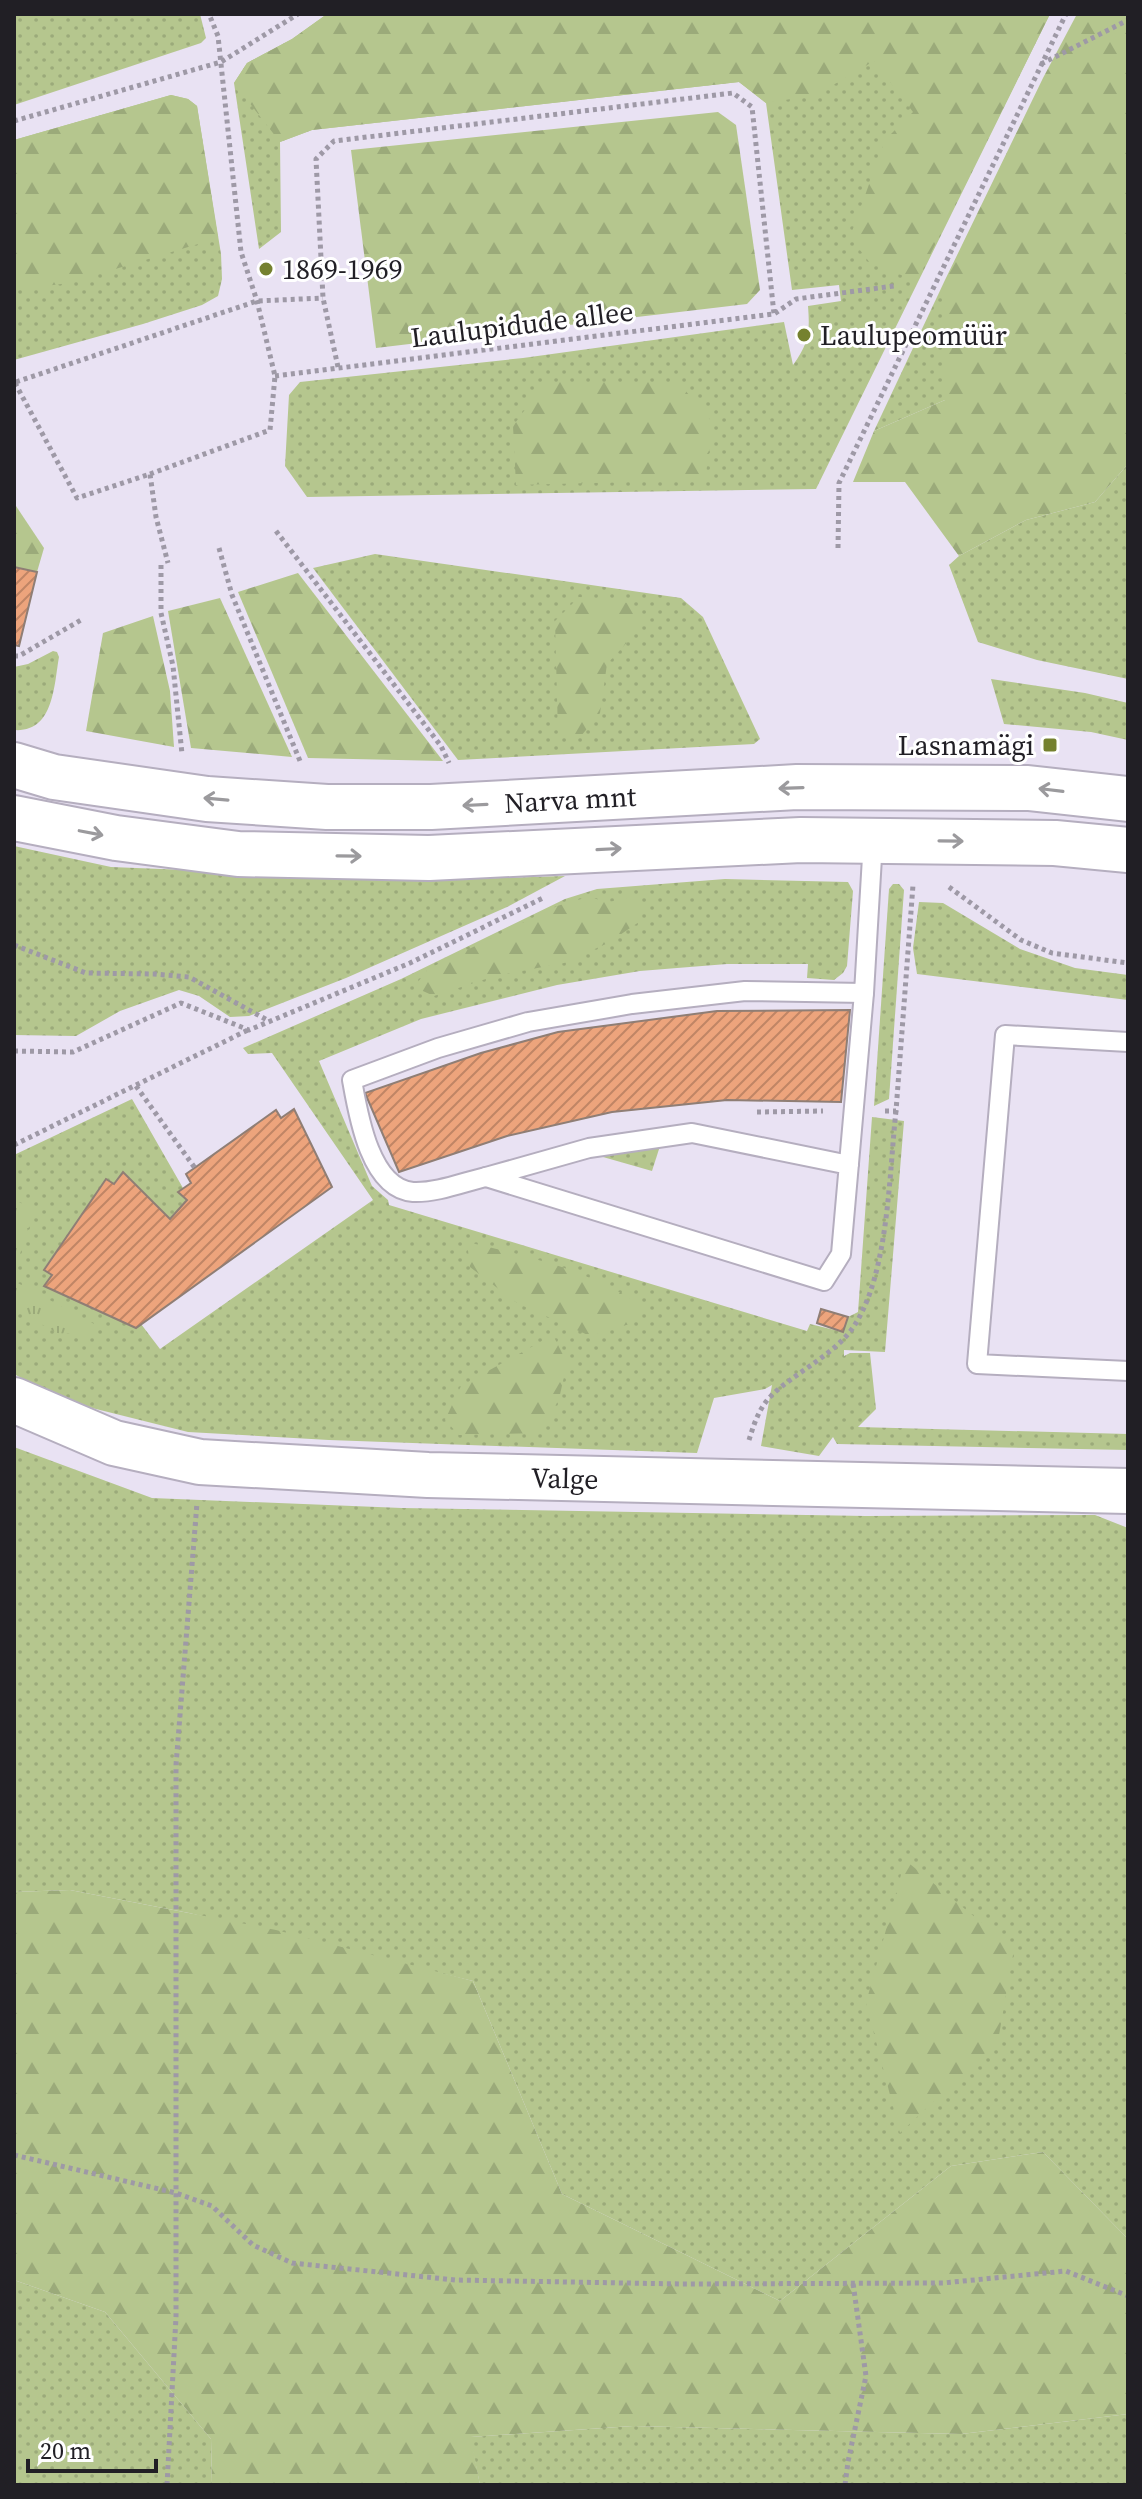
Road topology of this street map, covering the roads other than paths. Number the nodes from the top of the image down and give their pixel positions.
1 (14, 765) edge
2 (1128, 799) edge
3 (14, 818) edge
4 (873, 840) junction
5 (1128, 850) edge
6 (864, 993) junction
7 (1128, 1042) edge
8 (849, 1165) junction
9 (486, 1177) junction
10 (1128, 1371) edge
11 (14, 1400) edge
12 (1128, 1491) edge

2 -> 1 main road, Narva mnt
3 -> 4 main road, Narva mnt
4 -> 5 main road, Narva mnt
4 - 6 lane
6 - 8 lane
6 - 9 lane
7 - 10 lane
8 - 9 lane
8 - 9 lane
11 - 12 main road, Valge

